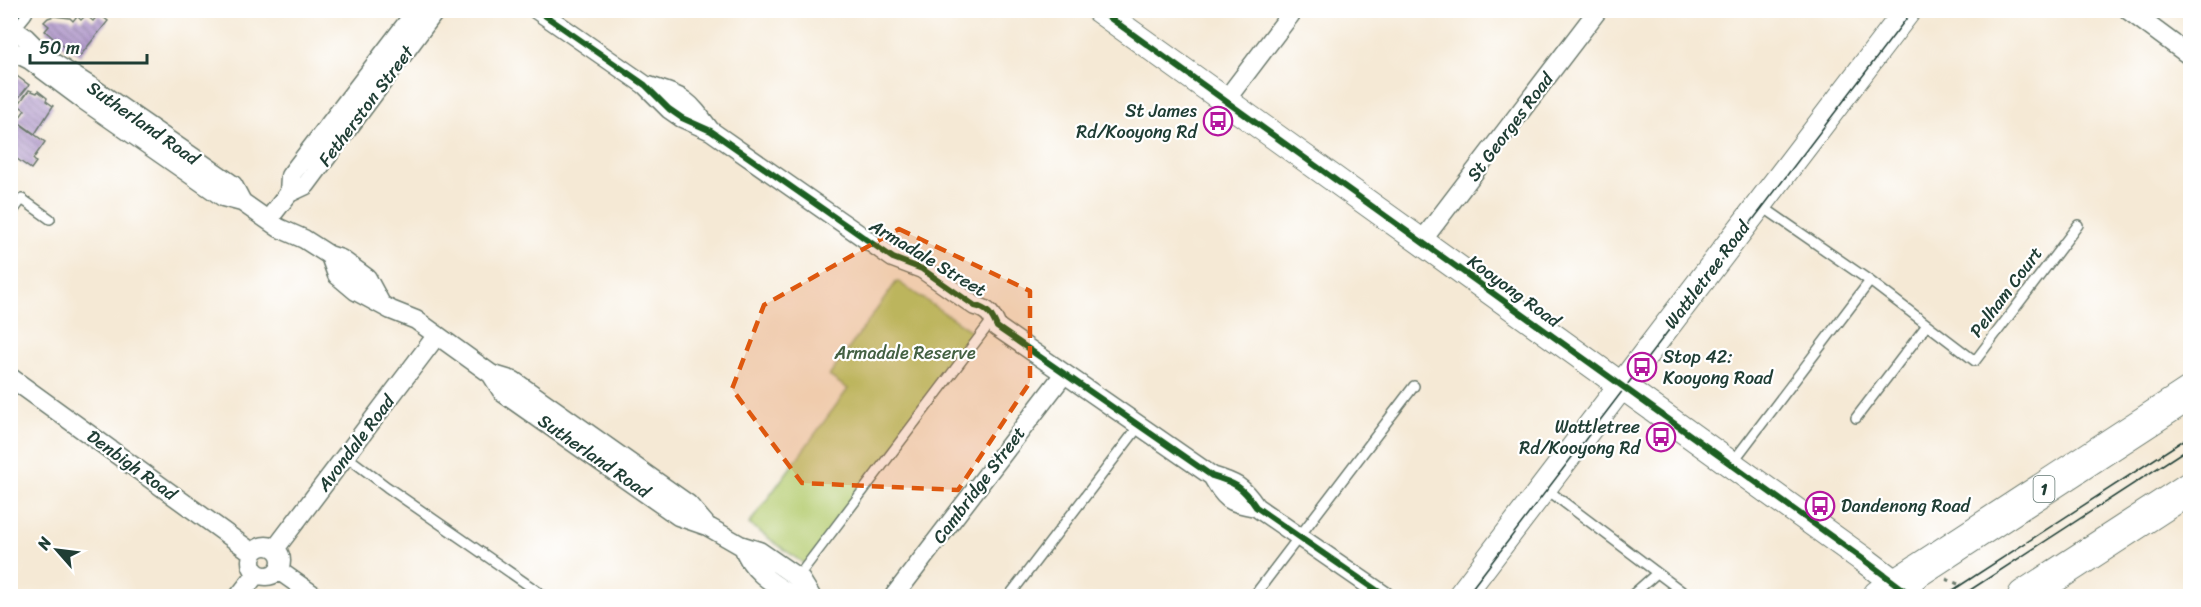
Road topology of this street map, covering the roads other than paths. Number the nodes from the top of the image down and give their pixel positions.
1 (19, 10) edge
2 (417, 10) edge
3 (436, 10) edge
4 (537, 10) edge
5 (1099, 10) edge
6 (1294, 10) edge
7 (1598, 10) edge
8 (1908, 10) edge
9 (2128, 10) edge
10 (10, 21) edge
11 (10, 27) edge
12 (10, 50) edge
13 (2190, 56) edge
14 (390, 59) junction
15 (1225, 101) junction
16 (242, 202) junction
17 (1760, 205) junction
18 (10, 215) edge
19 (50, 219) dead end
20 (268, 220) junction
21 (2078, 225) dead end
22 (1421, 243) junction
23 (1870, 281) junction
24 (993, 318) junction
25 (1927, 325) junction
26 (437, 335) junction
27 (1064, 374) junction
28 (10, 377) edge
29 (1414, 386) dead end
30 (1622, 387) junction
31 (2190, 393) edge
32 (1856, 418) dead end
33 (1139, 426) junction
34 (346, 456) junction
35 (1731, 465) junction
36 (1545, 488) junction
37 (2190, 488) edge
38 (1299, 537) junction
39 (275, 549) junction
40 (253, 553) junction
41 (278, 570) junction
42 (257, 573) junction
43 (1657, 573) junction
44 (792, 589) edge
45 (1896, 593) edge
46 (239, 597) edge
47 (315, 597) edge
48 (544, 597) edge
49 (811, 597) edge
50 (894, 597) edge
51 (1009, 597) edge
52 (1254, 597) edge
53 (1385, 597) edge
54 (1461, 597) edge
55 (1631, 597) edge
56 (1688, 597) edge
57 (2024, 597) edge

1 - 10 main road
2 - 14 street, Fetherston Street
3 - 14 street, Fetherston Street
4 - 24 street, Armadale Street
5 - 15 street, Kooyong Road
6 - 15 street
7 - 22 street, St Georges Road
8 - 17 street, Wattletree Road
9 - 13 street
11 - 16 street, Sutherland Road
12 - 16 street, Sutherland Road
14 - 20 street, Fetherston Street
15 - 22 street, Kooyong Road
16 - 20 street, Sutherland Road
17 - 23 lane
17 - 30 street, Wattletree Road
18 - 19 lane
20 - 26 street, Sutherland Road
21 - 25 lane, Pelham Court
22 - 30 street, Kooyong Road
23 - 25 lane
23 - 35 lane
24 - 27 street, Armadale Street
24 - 44 lane
25 - 32 lane
26 - 34 street, Avondale Road
26 - 44 street, Sutherland Road
27 - 33 street, Armadale Street
27 - 50 street, Cambridge Street
28 - 40 street, Denbigh Road
29 - 38 lane
30 - 35 street, Kooyong Road
30 - 36 street, Wattletree Road
31 - 45 highway, 1
33 - 38 street, Armadale Street
33 - 51 lane
34 - 39 street, Avondale Road
34 - 48 lane
35 - 45 street, Kooyong Road
36 - 43 lane
36 - 54 street, Wattletree Road
37 - 57 highway
38 - 52 lane
38 - 53 street, Armadale Street
39 - 40 street
39 - 41 street
40 - 42 street
41 - 42 street
41 - 47 street
42 - 46 street
43 - 55 lane
43 - 56 lane
44 - 49 street, Sutherland Road

